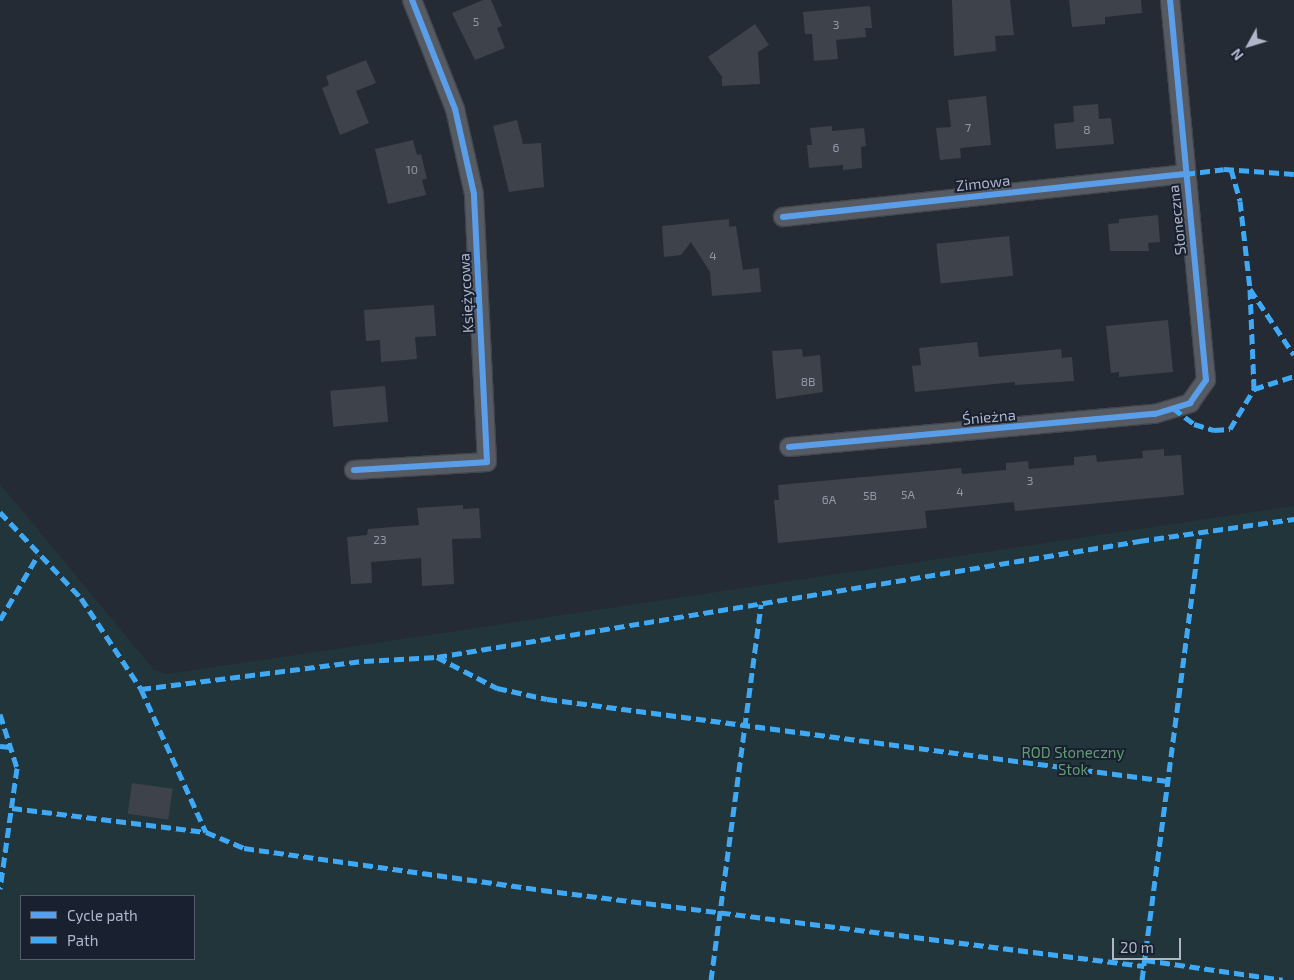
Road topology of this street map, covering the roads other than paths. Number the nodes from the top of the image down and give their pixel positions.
1 (412, 0) edge
2 (1170, 0) edge
3 (1185, 174) junction
4 (783, 217) dead end
5 (1190, 403) joint
6 (789, 448) dead end
7 (354, 470) dead end

1 - 7 street, Księżycowa
2 - 3 street, Słoneczna
3 - 4 street, Zimowa
3 - 5 street, Słoneczna
5 - 6 street, Śnieżna

